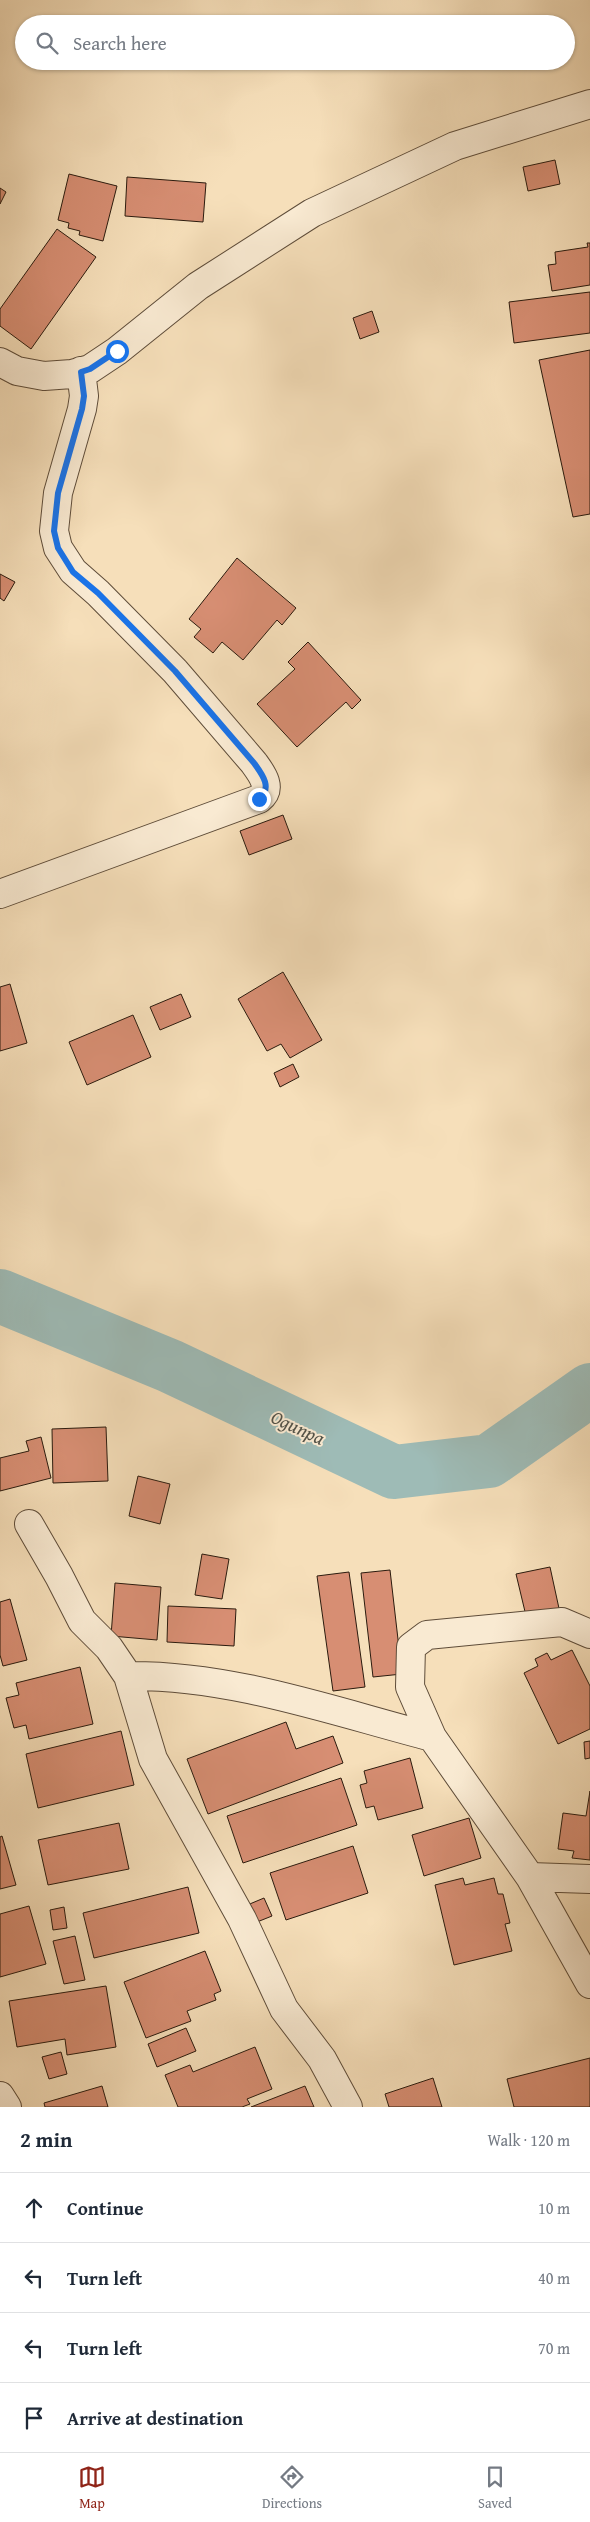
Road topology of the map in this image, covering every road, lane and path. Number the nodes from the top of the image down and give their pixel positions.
1 (590, 104) edge
2 (0, 362) edge
3 (81, 372) junction
4 (0, 894) edge
5 (29, 1524) dead end
6 (590, 1634) edge
7 (128, 1676) junction
8 (432, 1737) junction
9 (530, 1877) junction
10 (590, 1879) edge
11 (590, 1984) edge
12 (0, 2096) edge
13 (7, 2107) edge
14 (348, 2107) edge

1 - 3 street
2 - 3 street
3 - 4 street
5 - 7 street
6 - 8 street
7 - 8 street
7 - 14 street
8 - 9 street
9 - 10 street
9 - 11 street
12 - 13 street

